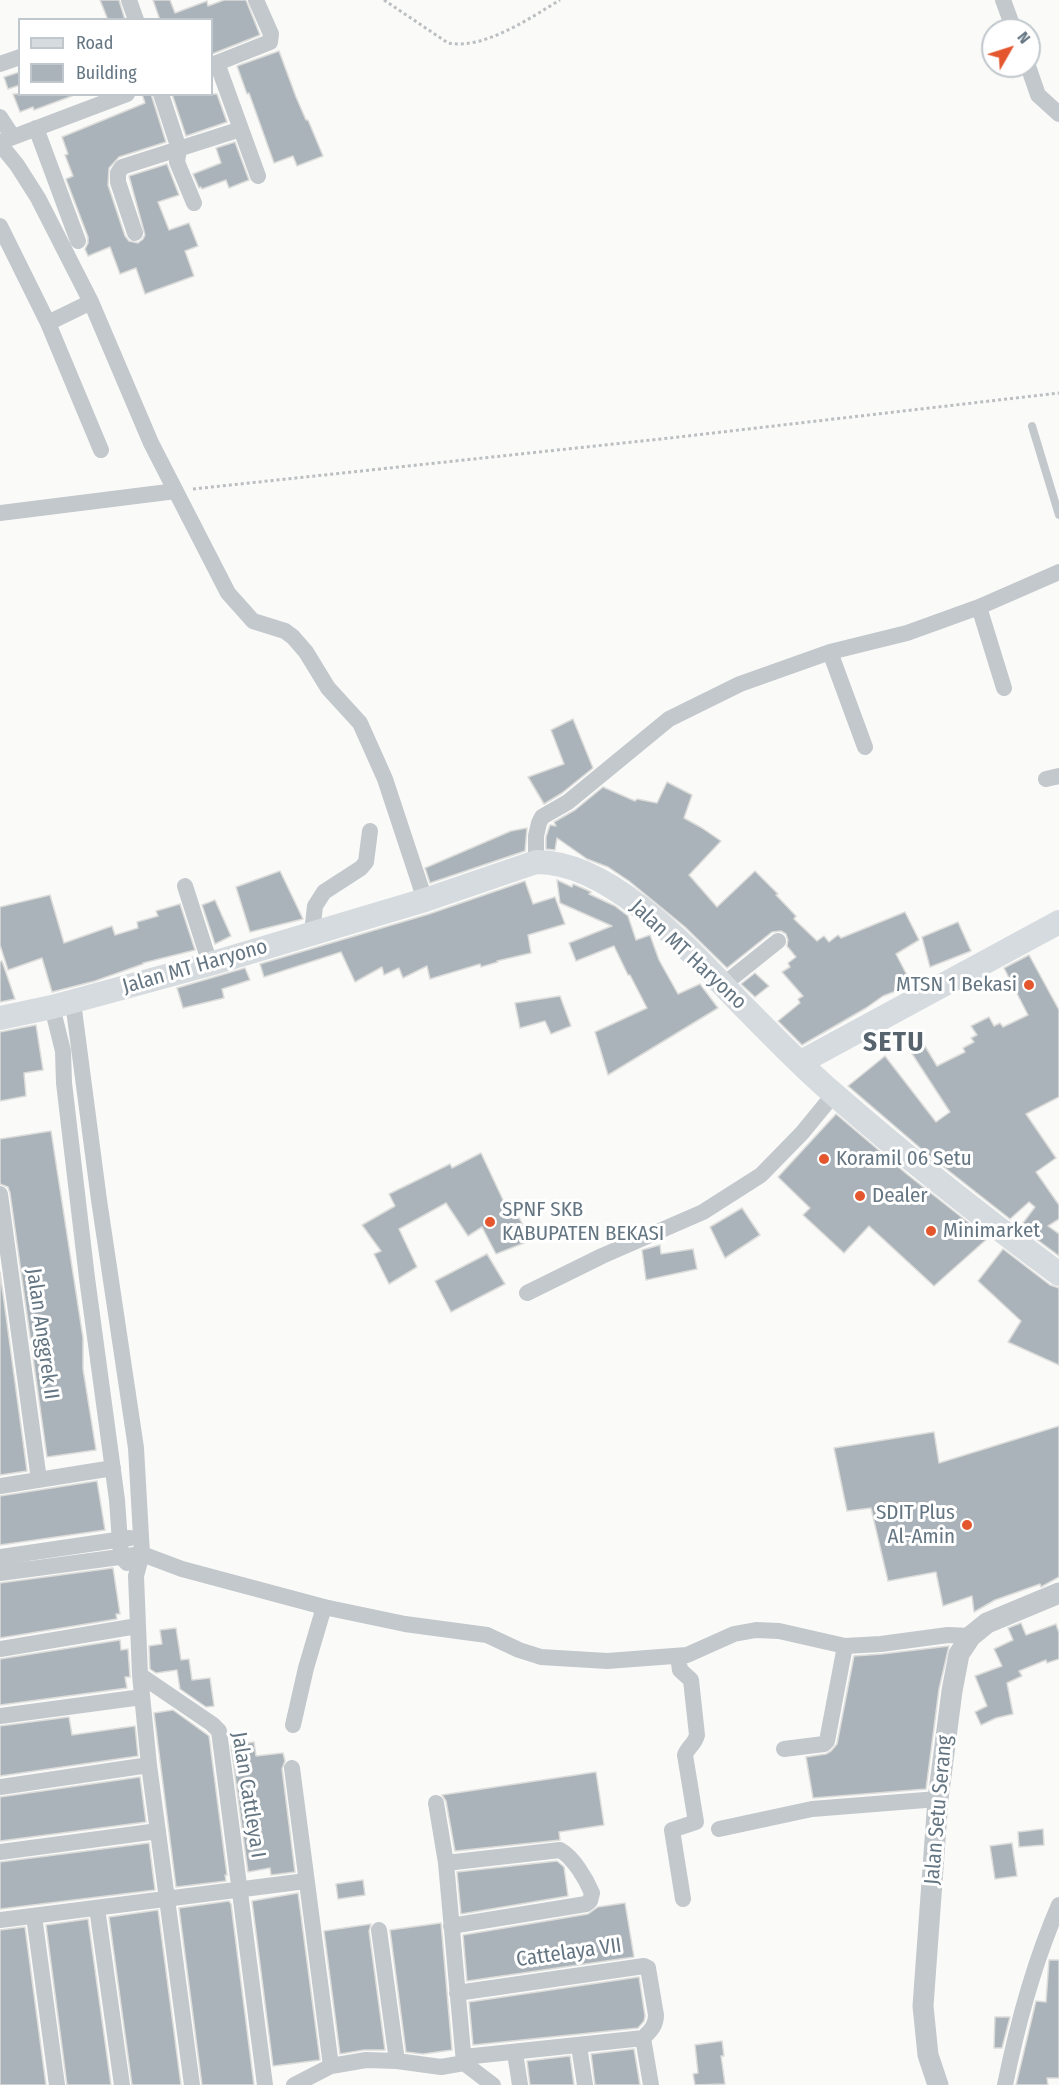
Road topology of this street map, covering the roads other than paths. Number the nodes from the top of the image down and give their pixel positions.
1 (129, 0) edge
2 (256, 0) edge
3 (1002, 0) edge
4 (135, 18) edge
5 (1009, 18) edge
6 (18, 58) edge
7 (0, 64) edge
8 (214, 64) edge
9 (1032, 78) edge
10 (122, 96) edge
11 (162, 96) edge
12 (1059, 114) edge
13 (0, 117) edge
14 (36, 128) junction
15 (241, 129) junction
16 (4, 141) edge
17 (179, 149) junction
18 (258, 176) dead end
19 (194, 203) dead end
20 (0, 226) edge
21 (135, 233) dead end
22 (78, 241) dead end
23 (91, 302) junction
24 (48, 323) junction
25 (1032, 426) dead end
26 (100, 450) dead end
27 (176, 491) junction
28 (0, 513) edge
29 (1059, 515) edge
30 (1059, 572) edge
31 (979, 607) junction
32 (830, 652) junction
33 (1004, 687) dead end
34 (865, 747) dead end
35 (370, 831) dead end
36 (536, 862) junction
37 (185, 885) dead end
38 (425, 900) junction
39 (1059, 922) edge
40 (312, 933) junction
41 (778, 940) dead end
42 (210, 964) junction
43 (723, 985) junction
44 (63, 1005) junction
45 (0, 1018) edge
46 (801, 1062) junction
47 (834, 1094) junction
48 (0, 1194) edge
49 (1059, 1274) edge
50 (527, 1293) dead end
51 (113, 1468) junction
52 (39, 1480) junction
53 (0, 1486) edge
54 (142, 1546) junction
55 (121, 1548) junction
56 (0, 1557) edge
57 (0, 1573) edge
58 (136, 1576) junction
59 (1059, 1593) edge
60 (324, 1607) junction
61 (137, 1626) junction
62 (970, 1636) junction
63 (845, 1646) junction
64 (0, 1649) edge
65 (678, 1656) junction
66 (140, 1675) junction
67 (142, 1697) junction
68 (0, 1716) edge
69 (293, 1725) dead end
70 (784, 1749) dead end
71 (150, 1765) junction
72 (291, 1768) dead end
73 (0, 1787) edge
74 (938, 1799) junction
75 (435, 1803) dead end
76 (719, 1829) dead end
77 (158, 1831) junction
78 (0, 1852) edge
79 (446, 1863) junction
80 (306, 1881) junction
81 (239, 1890) junction
82 (167, 1899) junction
83 (683, 1899) dead end
84 (1059, 1905) edge
85 (97, 1908) junction
86 (34, 1916) junction
87 (0, 1920) edge
88 (451, 1926) junction
89 (379, 1930) dead end
90 (457, 1993) junction
91 (643, 2038) junction
92 (579, 2046) junction
93 (515, 2053) junction
94 (464, 2060) junction
95 (397, 2061) junction
96 (331, 2066) junction
97 (57, 2085) edge
98 (122, 2085) edge
99 (192, 2085) edge
100 (265, 2085) edge
101 (294, 2085) edge
102 (493, 2085) edge
103 (520, 2085) edge
104 (585, 2085) edge
105 (651, 2085) edge
106 (938, 2085) edge
107 (1005, 2085) edge

1 - 4 street
2 - 8 street
3 - 5 street
6 - 7 street
8 - 15 street
9 - 12 street
10 - 14 street
11 - 17 street
13 - 16 street
14 - 16 street
14 - 22 street
15 - 17 street
15 - 18 street
16 - 23 street
17 - 19 street
17 - 21 street
20 - 24 street
23 - 24 street
23 - 27 street
24 - 26 street
25 - 29 lane
27 - 28 street
27 - 38 street
30 - 31 street
31 - 32 street
31 - 33 street
32 - 34 street
32 - 36 street
35 - 40 street
36 - 38 main road, Jalan MT Haryono
36 - 43 main road, Jalan MT Haryono
37 - 42 street
38 - 40 main road, Jalan MT Haryono
39 - 46 main road
40 - 42 main road, Jalan MT Haryono
41 - 43 street
42 - 44 main road, Jalan MT Haryono
43 - 46 main road, Jalan MT Haryono
44 - 45 main road, Jalan MT Haryono
44 - 51 street
44 - 54 street
46 - 47 main road, Jalan MT Haryono
47 - 49 main road, Jalan MT Haryono
47 - 50 street
48 - 52 street, Jalan Anggrek II
51 - 52 street
51 - 55 street
52 - 53 street
54 - 55 street
54 - 58 street
54 - 60 street
55 - 56 street
55 - 57 street
55 - 58 street
58 - 61 street
59 - 62 street
60 - 65 street
60 - 69 street
61 - 64 street
61 - 66 street
62 - 63 street
62 - 74 street, Jalan Setu Serang
63 - 65 street
63 - 70 street
65 - 83 street
66 - 67 street
66 - 81 street, Jalan Cattleya I
67 - 68 street
67 - 71 street
71 - 73 street
71 - 77 street
72 - 80 street
74 - 76 street
74 - 106 street, Jalan Setu Serang
75 - 79 street
77 - 78 street
77 - 82 street
79 - 88 street
79 - 88 street
80 - 81 street
80 - 96 street
81 - 82 street
81 - 100 street, Jalan Cattleya I
82 - 85 street
82 - 99 street
84 - 107 street
85 - 86 street
85 - 98 street
86 - 87 street
86 - 97 street
88 - 90 street
89 - 95 street
90 - 91 street, Cattelaya VII
90 - 94 street
91 - 92 street
91 - 105 street
92 - 93 street
92 - 104 street
93 - 94 street
93 - 103 street
94 - 95 street
94 - 102 street
95 - 96 street
96 - 101 street

